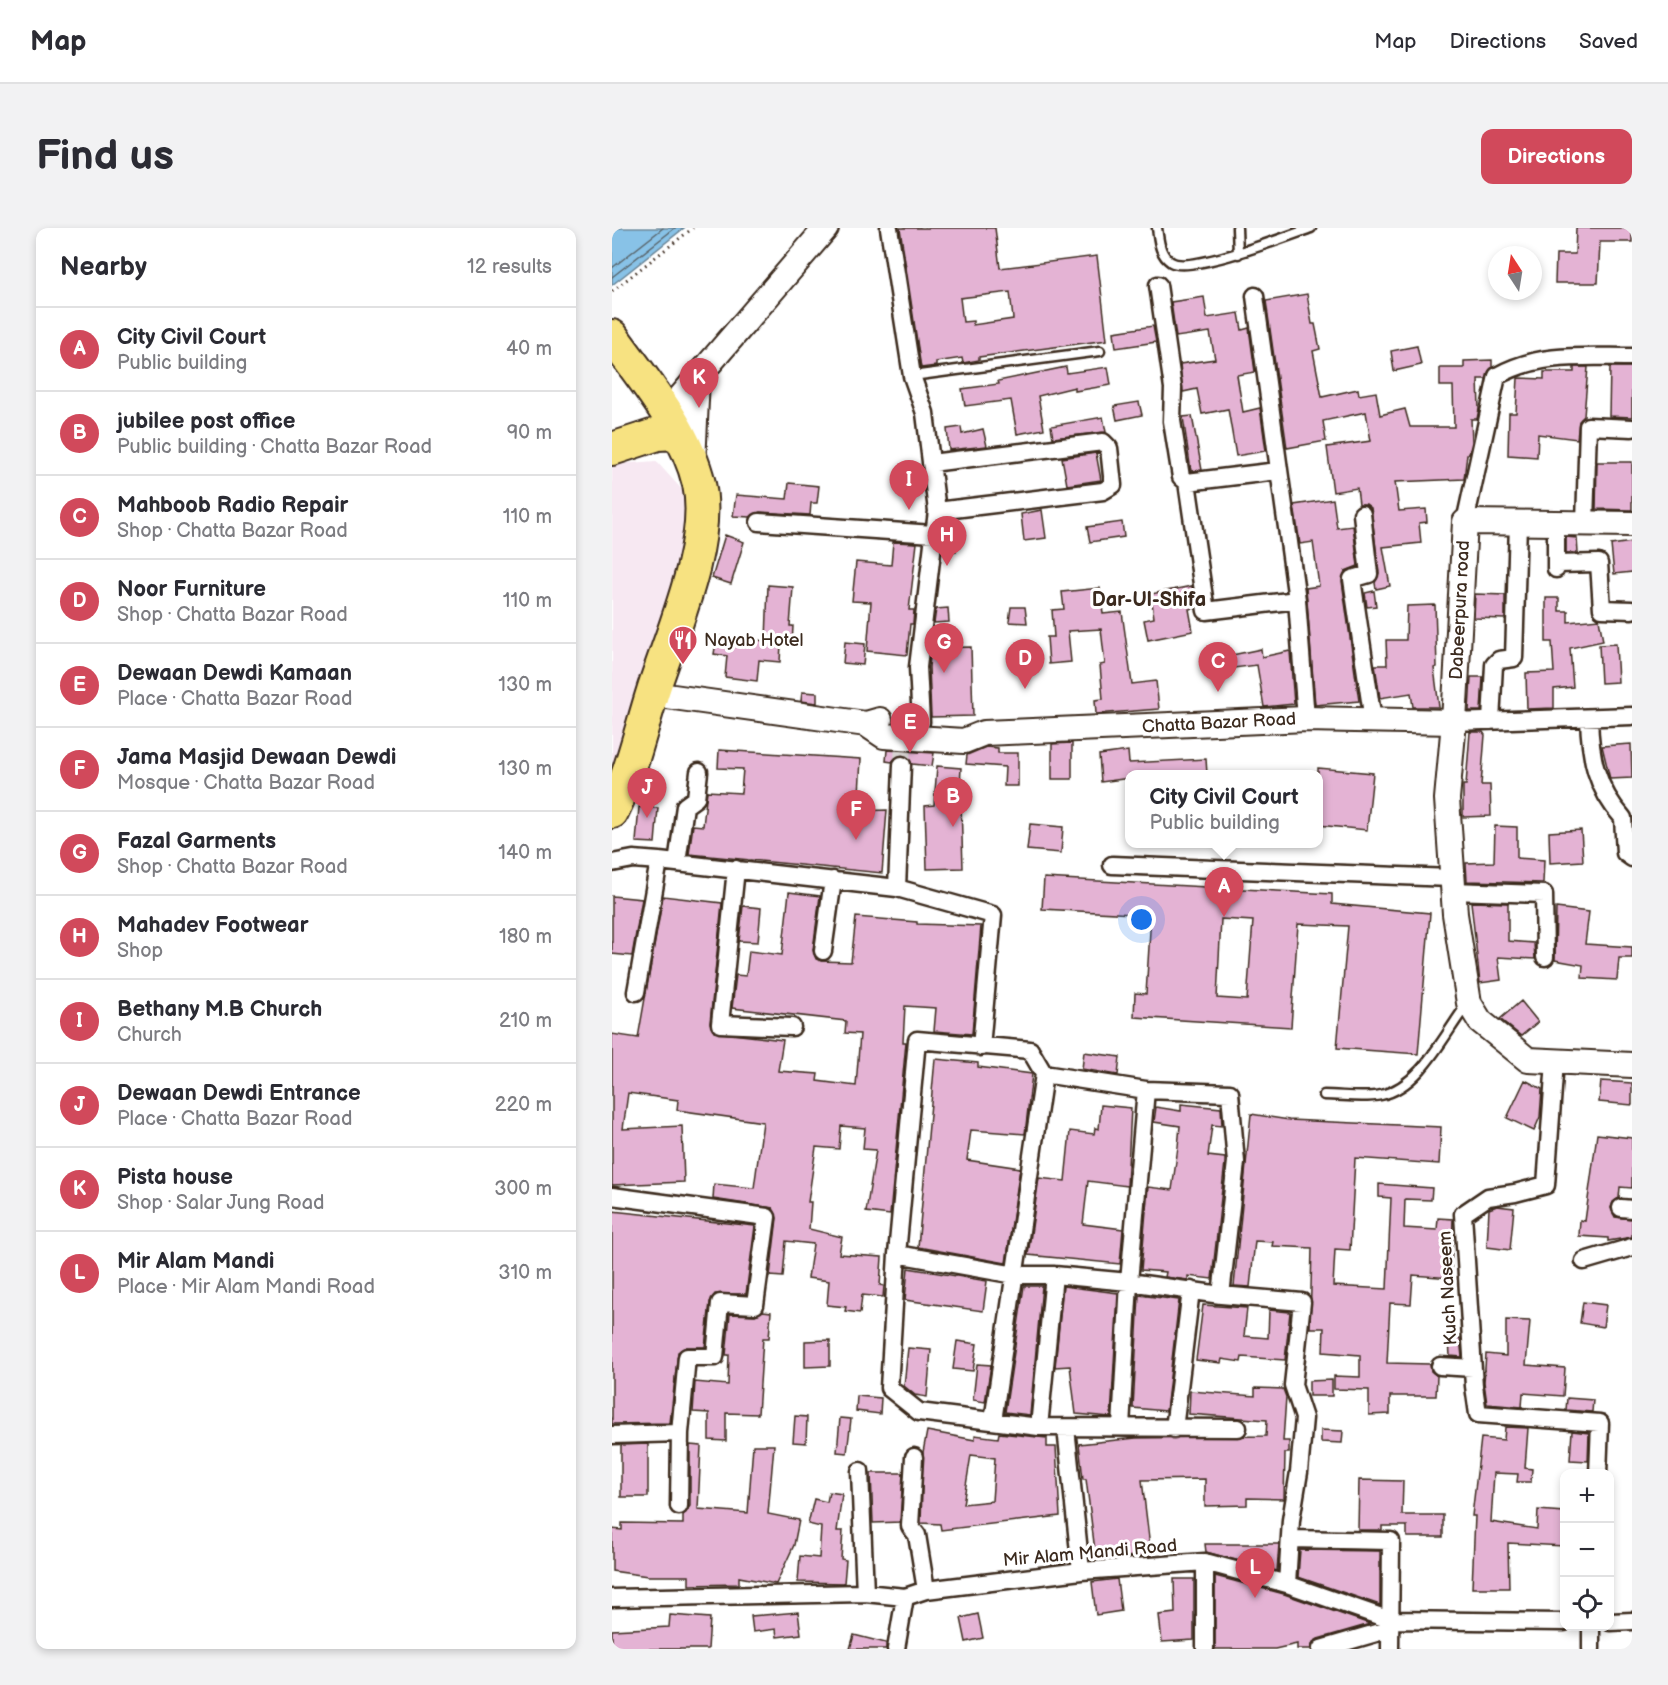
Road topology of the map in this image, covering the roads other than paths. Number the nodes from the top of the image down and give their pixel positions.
1 (825, 228) edge
2 (889, 228) edge
3 (1157, 228) edge
4 (1237, 228) edge
5 (1311, 228) edge
6 (1238, 254) junction
7 (1158, 285) dead end
8 (1255, 296) dead end
9 (612, 336) edge
10 (1100, 351) dead end
11 (1632, 357) edge
12 (912, 376) junction
13 (697, 379) junction
14 (659, 404) junction
15 (1632, 428) edge
16 (612, 433) edge
17 (612, 449) edge
18 (931, 463) junction
19 (693, 465) junction
20 (1278, 471) junction
21 (1186, 482) junction
22 (937, 511) junction
23 (1362, 514) dead end
24 (759, 522) dead end
25 (1465, 522) junction
26 (1518, 523) junction
27 (1556, 523) junction
28 (1585, 523) junction
29 (1632, 524) edge
30 (933, 534) junction
31 (1297, 600) junction
32 (1632, 610) edge
33 (652, 694) junction
34 (1632, 716) edge
35 (1589, 718) junction
36 (1306, 719) junction
37 (1373, 721) junction
38 (1491, 721) junction
39 (921, 722) junction
40 (1454, 722) junction
41 (866, 724) junction
42 (984, 733) junction
43 (902, 765) tunnel mouth
44 (699, 772) dead end
45 (620, 784) edge
46 (612, 812) edge
47 (1632, 858) edge
48 (658, 861) junction
49 (612, 863) edge
50 (678, 863) junction
51 (1112, 865) dead end
52 (736, 869) junction
53 (833, 880) junction
54 (1452, 885) junction
55 (897, 888) junction
56 (823, 951) dead end
57 (1545, 957) dead end
58 (636, 992) dead end
59 (1468, 1003) junction
60 (792, 1027) dead end
61 (981, 1047) junction
62 (1555, 1061) junction
63 (1632, 1065) edge
64 (1044, 1074) junction
65 (1146, 1090) junction
66 (1324, 1095) dead end
67 (612, 1196) edge
68 (1632, 1247) edge
69 (897, 1254) junction
70 (1584, 1261) dead end
71 (1015, 1275) junction
72 (1054, 1275) junction
73 (1129, 1282) junction
74 (1191, 1290) junction
75 (1221, 1295) junction
76 (1440, 1366) dead end
77 (1473, 1368) junction
78 (993, 1422) junction
79 (1039, 1427) junction
80 (1121, 1427) junction
81 (1065, 1428) junction
82 (1238, 1428) dead end
83 (1174, 1429) junction
84 (680, 1433) junction
85 (612, 1435) edge
86 (914, 1457) dead end
87 (1598, 1469) edge
88 (861, 1471) dead end
89 (679, 1506) dead end
90 (1290, 1539) junction
91 (1205, 1562) junction
92 (1081, 1571) junction
93 (1287, 1584) junction
94 (927, 1590) junction
95 (865, 1593) junction
96 (905, 1597) junction
97 (612, 1598) edge
98 (1632, 1621) edge
99 (1560, 1622) edge
100 (1614, 1622) edge
101 (1390, 1625) junction
102 (1591, 1631) edge
103 (896, 1649) edge
104 (1205, 1649) edge
105 (1321, 1649) edge
106 (1390, 1649) edge
107 (1591, 1649) edge

1 - 13 street
2 - 12 street
3 - 6 lane
4 - 6 lane
5 - 6 lane
7 - 21 street
8 - 20 street
9 - 14 highway
10 - 12 lane
11 - 25 street
12 - 18 street
13 - 14 street
13 - 19 street
14 - 16 highway
14 - 17 highway
14 - 19 highway
15 - 28 street
18 - 22 street
18 - 22 street
19 - 33 highway
20 - 21 street
20 - 31 street
21 - 31 street
22 - 30 street
23 - 37 street
24 - 30 street
25 - 26 street, Dabeerpura road
25 - 40 street, Dabeerpura road
26 - 27 street, Dabeerpura road
26 - 38 street
27 - 28 street, Dabeerpura road
27 - 32 street
28 - 29 street, Dabeerpura road
30 - 39 street
31 - 36 street
33 - 41 street, Chatta Bazar Road
33 - 45 highway
34 - 35 street
35 - 38 street
35 - 47 street
36 - 37 street, Chatta Bazar Road
36 - 42 street, Chatta Bazar Road
37 - 40 street, Chatta Bazar Road
38 - 40 street
39 - 41 street, Chatta Bazar Road
39 - 42 street, Chatta Bazar Road
40 - 54 street, Dabeerpura road
41 - 42 street, Chatta Bazar Road
43 - 55 street
44 - 50 street
45 - 46 highway
48 - 49 street
48 - 50 street
48 - 58 street
50 - 52 street
51 - 54 street
52 - 53 street
52 - 60 street
53 - 55 street
53 - 56 street
54 - 57 street
54 - 59 street, Dabeerpura road
55 - 61 street
59 - 62 street
59 - 66 lane
61 - 64 street
61 - 69 street
62 - 63 street
62 - 77 street, Kuch Naseem
64 - 65 street
64 - 71 street
65 - 73 street
65 - 75 street
67 - 84 street
68 - 70 street
69 - 71 street
69 - 78 street
71 - 72 street
71 - 78 street
72 - 73 street
72 - 79 street
73 - 74 street
73 - 80 street
74 - 75 street
74 - 83 street
75 - 90 street
76 - 77 street
77 - 87 street, Kuch Naseem
78 - 79 street
79 - 81 street
80 - 81 street
80 - 83 street
81 - 92 street
82 - 83 street
84 - 85 street
84 - 89 street
86 - 94 street
88 - 95 street
90 - 93 street
90 - 101 street
91 - 92 street, Mir Alam Mandi Road
91 - 93 street, Mir Alam Mandi Road
91 - 104 street
92 - 94 street, Mir Alam Mandi Road
93 - 101 street, Mir Alam Mandi Road
94 - 96 street, Mir Alam Mandi Road
95 - 96 street, Mir Alam Mandi Road
95 - 97 street, Mir Alam Mandi Road
96 - 103 street
98 - 100 street
99 - 101 street, Mir Alam Mandi Road
101 - 105 street
101 - 106 street
102 - 107 street

